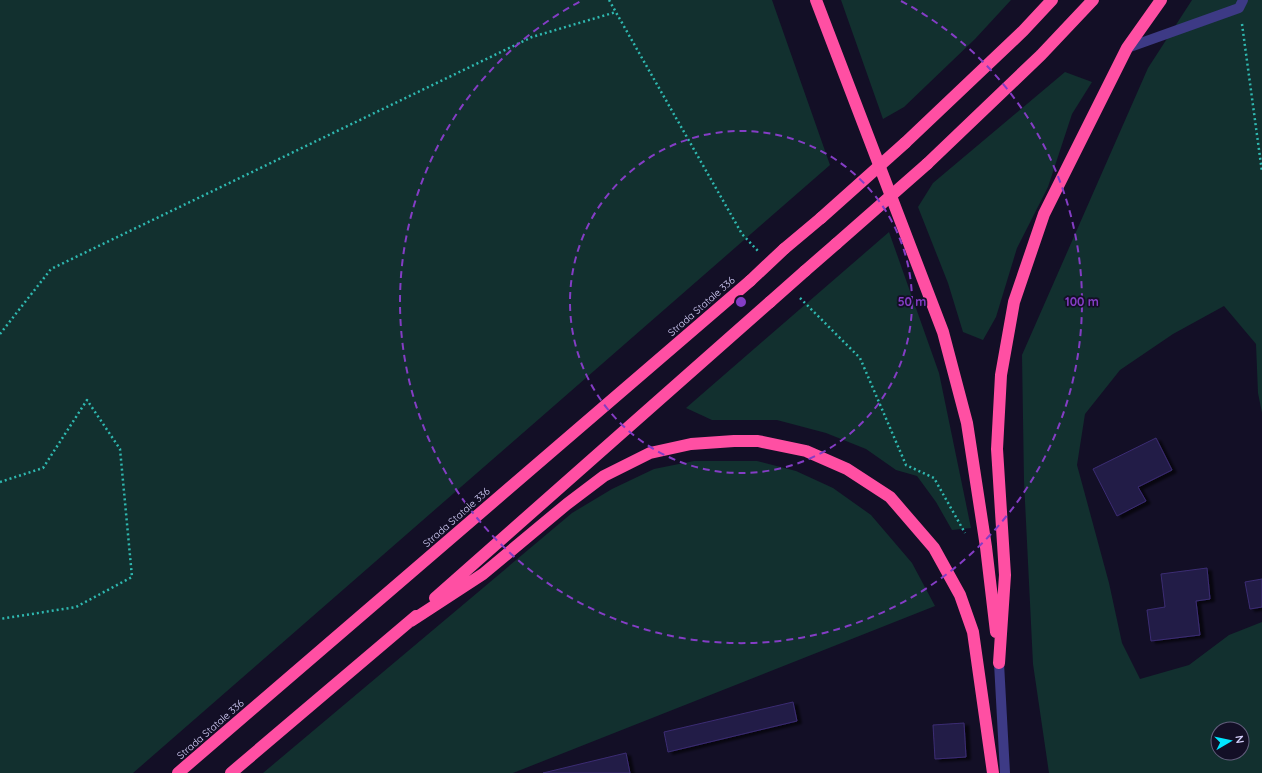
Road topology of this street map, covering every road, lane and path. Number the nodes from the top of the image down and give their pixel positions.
1 (609, 0) edge
2 (816, 0) edge
3 (1048, 0) edge
4 (1052, 0) edge
5 (1093, 0) edge
6 (1161, 0) edge
7 (1241, 4) edge
8 (616, 12) junction
9 (1023, 31) junction
10 (1127, 48) junction
11 (1262, 172) edge
12 (761, 256) dead end
13 (796, 294) dead end
14 (800, 299) dead end
15 (0, 334) edge
16 (0, 482) edge
17 (0, 619) edge
18 (411, 621) junction
19 (999, 663) junction
20 (178, 773) edge
21 (230, 773) edge
22 (993, 773) edge
23 (1005, 773) edge

1 - 8 path
2 - 19 highway
3 - 9 highway
4 - 9 highway
5 - 18 highway, bridge
6 - 10 highway
7 - 10 street
7 - 11 path
8 - 12 path
8 - 15 path
9 - 20 highway, Strada Statale 336, bridge
10 - 19 highway
13 - 14 path
16 - 17 path
18 - 21 highway
18 - 22 highway
19 - 23 street

